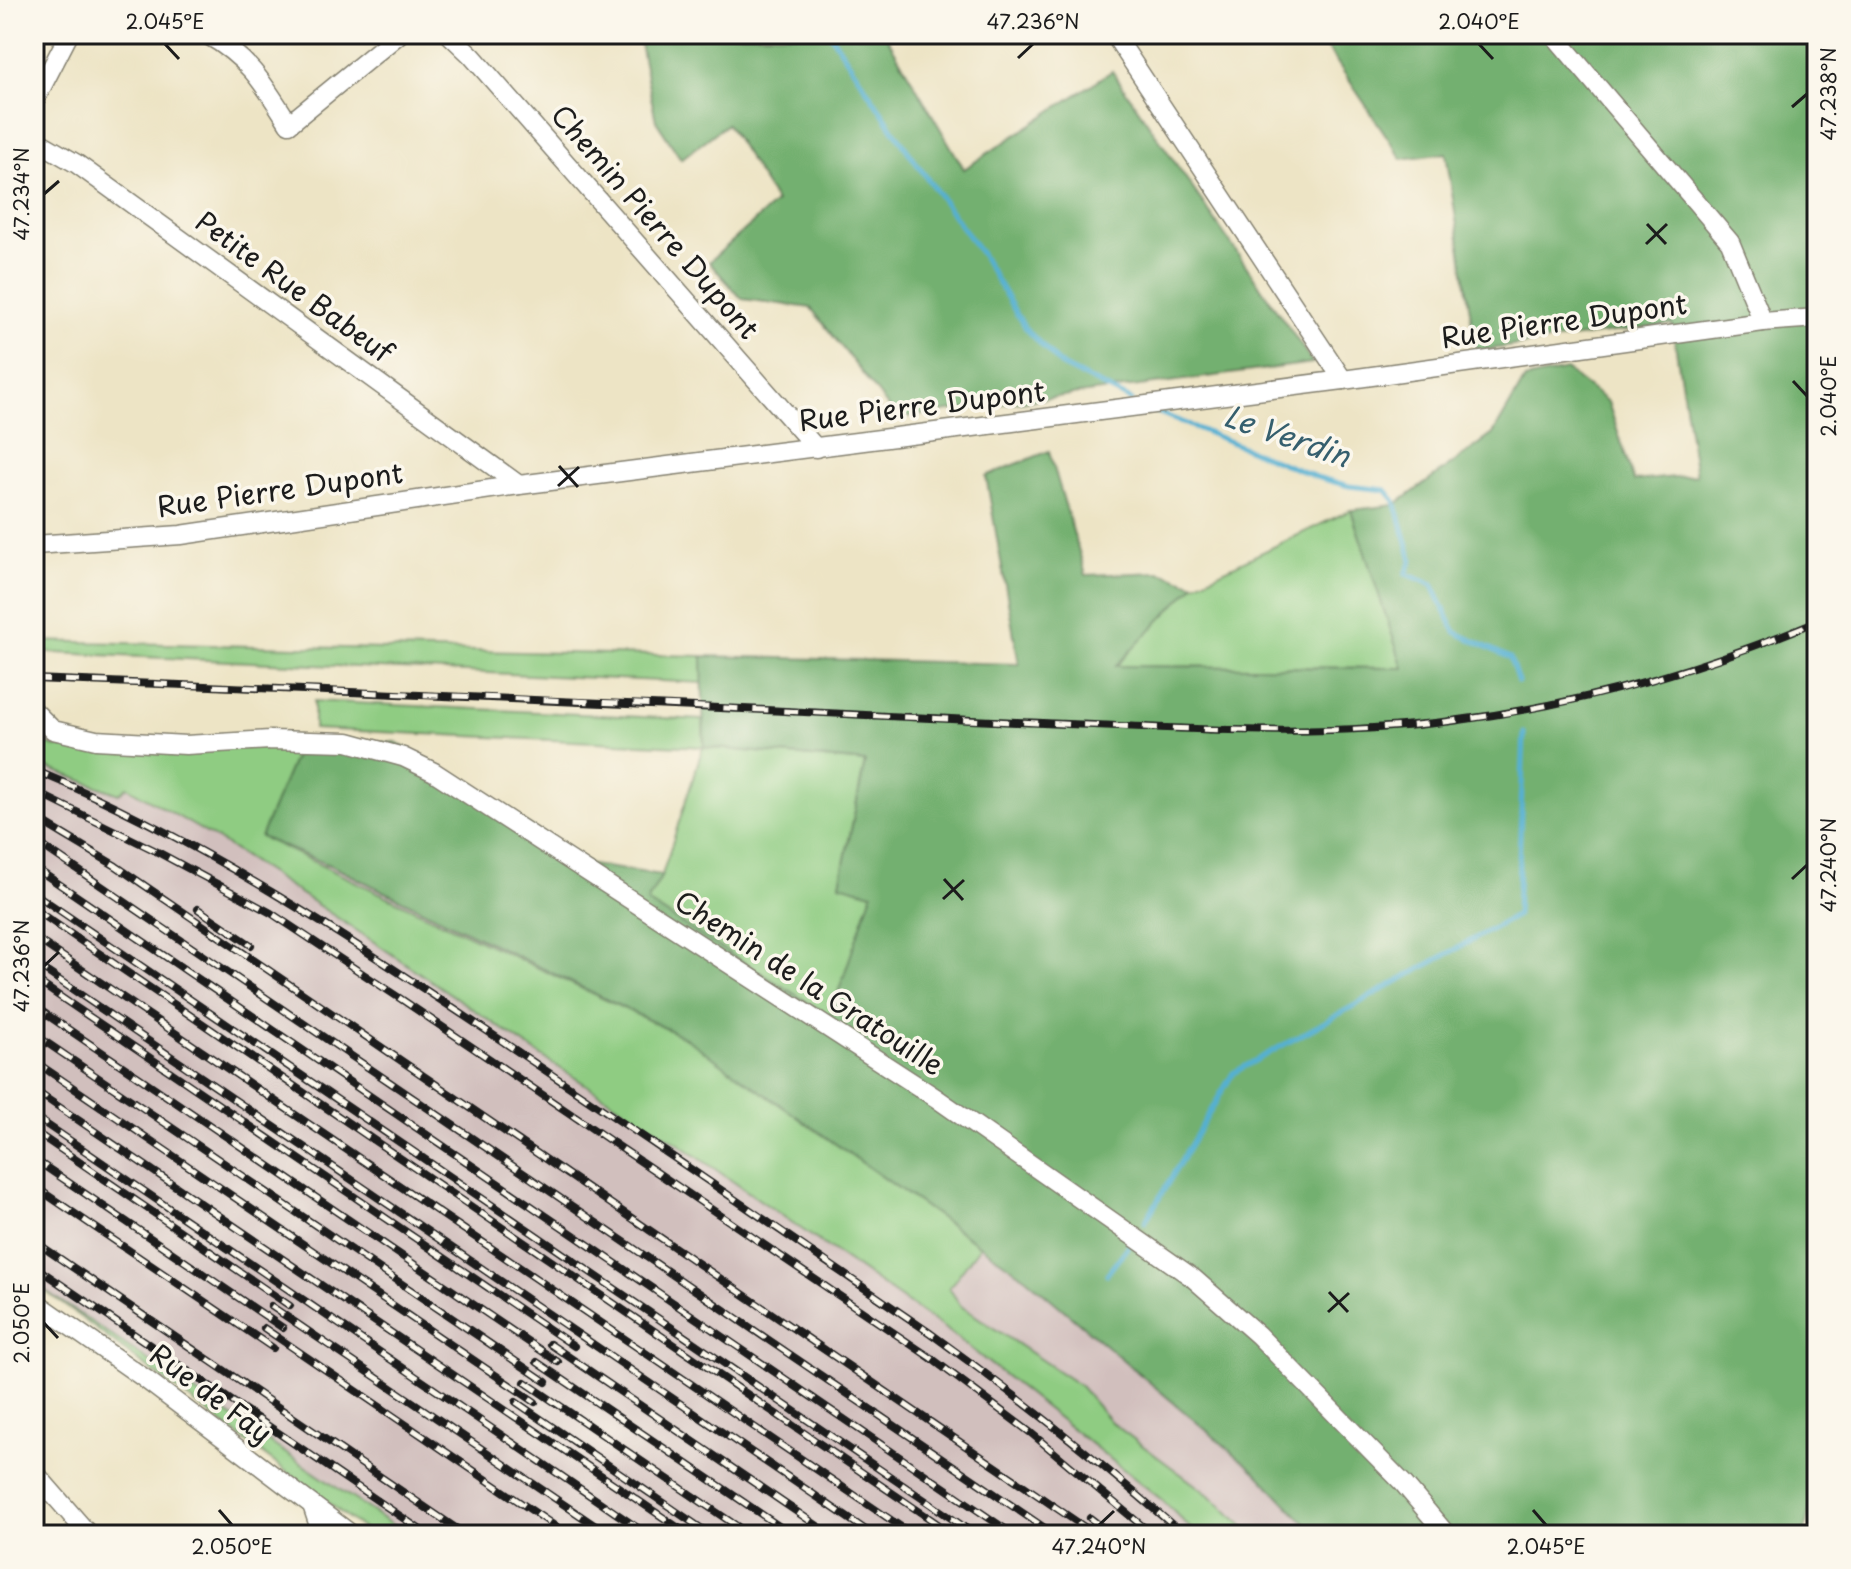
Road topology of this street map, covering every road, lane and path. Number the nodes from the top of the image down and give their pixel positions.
1 (69, 34) edge
2 (206, 34) edge
3 (399, 34) edge
4 (449, 34) edge
5 (1114, 34) edge
6 (1553, 34) edge
7 (34, 102) edge
8 (34, 139) edge
9 (1817, 318) edge
10 (1763, 322) junction
11 (1343, 380) junction
12 (816, 448) junction
13 (519, 485) junction
14 (34, 545) edge
15 (34, 711) edge
16 (34, 1301) edge
17 (34, 1472) edge
18 (312, 1505) junction
19 (89, 1535) edge
20 (322, 1535) edge
21 (352, 1535) edge
22 (1447, 1535) edge

1 - 7 street
2 - 3 street
4 - 12 street, Chemin Pierre Dupont
5 - 11 street
6 - 10 street
8 - 13 street, Petite Rue Babeuf
9 - 10 street, Rue Pierre Dupont
10 - 11 street, Rue Pierre Dupont
11 - 12 street, Rue Pierre Dupont
12 - 13 street, Rue Pierre Dupont
13 - 14 street, Rue Pierre Dupont
15 - 22 street, Chemin de la Gratouille
16 - 18 street, Rue de Fay
17 - 19 street
18 - 20 street
18 - 21 street, Rue de Fay

